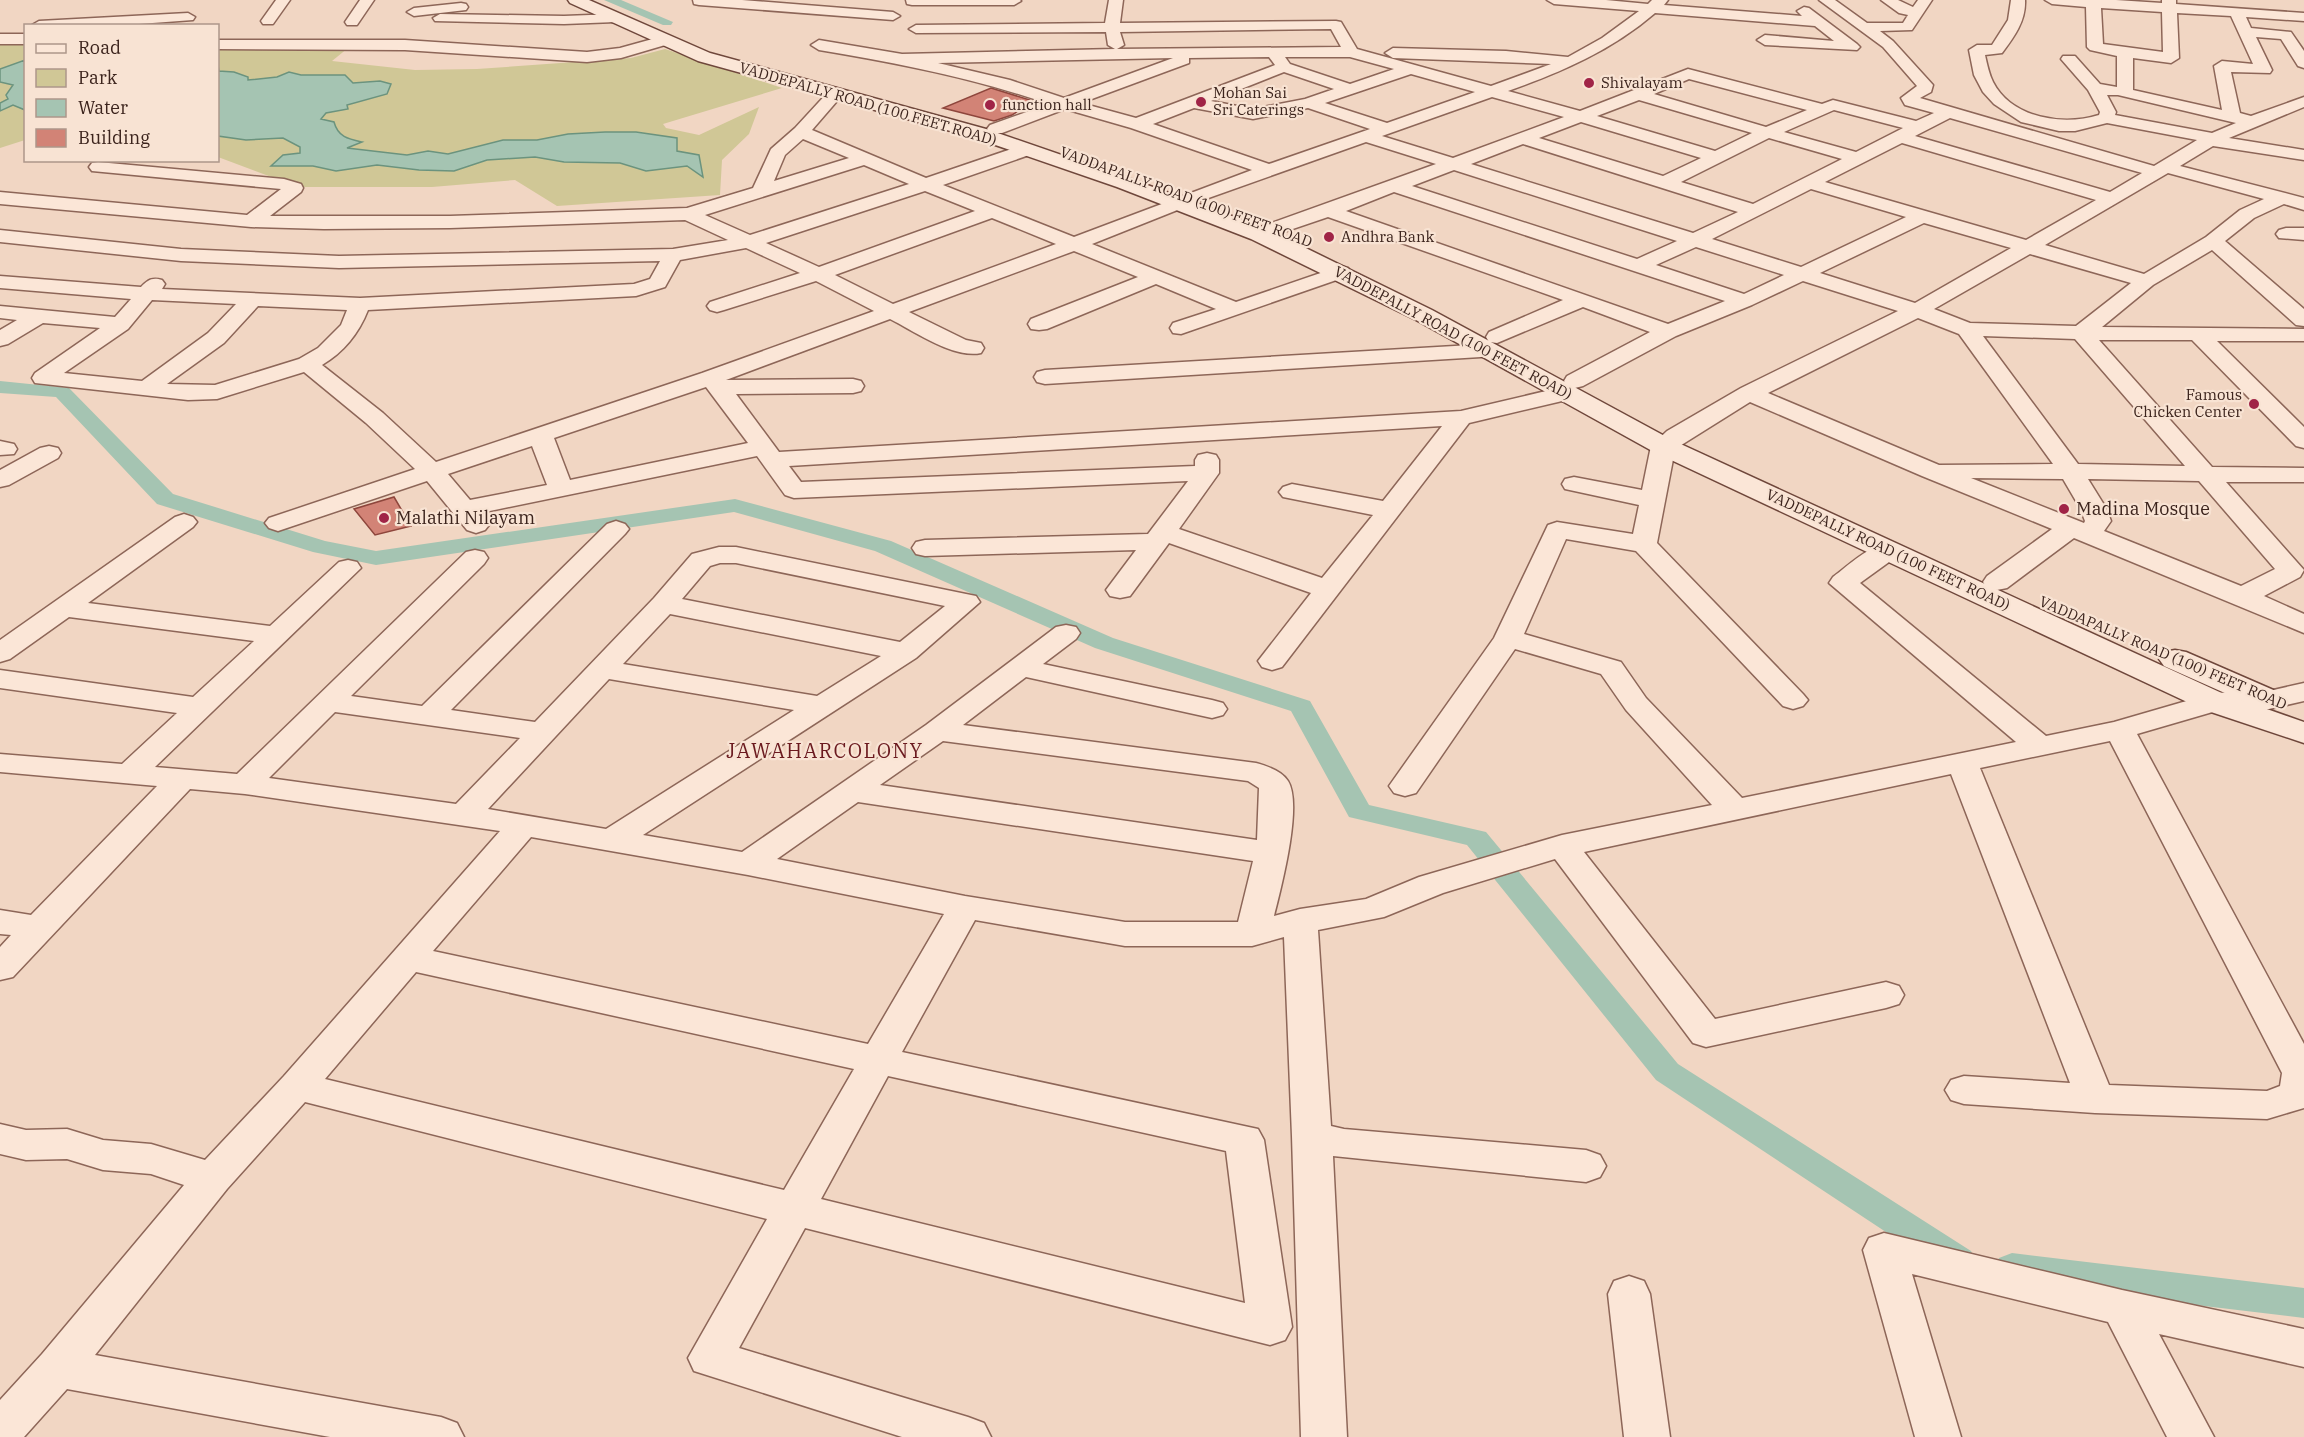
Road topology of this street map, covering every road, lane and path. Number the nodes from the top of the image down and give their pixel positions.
1 (283, 0) edge
2 (367, 0) edge
3 (576, 0) edge
4 (598, 0) edge
5 (1014, 0) edge
6 (1116, 0) edge
7 (1554, 0) edge
8 (1790, 0) edge
9 (1826, 0) edge
10 (1888, 0) edge
11 (2018, 0) edge
12 (2052, 0) edge
13 (700, 1) edge
14 (912, 1) edge
15 (2093, 2) edge
16 (496, 4) dead end
17 (1656, 4) edge
18 (2170, 4) edge
19 (1921, 6) edge
20 (1291, 8) dead end
21 (1207, 9) dead end
22 (414, 12) dead end
23 (683, 12) dead end
24 (2237, 14) junction
25 (893, 16) junction
26 (188, 17) edge
27 (2304, 17) edge
28 (440, 18) dead end
29 (616, 18) junction
30 (40, 21) edge
31 (268, 21) dead end
32 (352, 21) dead end
33 (1818, 22) junction
34 (1297, 25) junction
35 (1206, 26) junction
36 (1007, 27) junction
37 (1112, 27) junction
38 (916, 29) junction
39 (2245, 31) junction
40 (1870, 32) junction
41 (1837, 36) junction
42 (868, 37) dead end
43 (0, 39) edge
44 (24, 39) edge
45 (667, 39) junction
46 (1766, 40) dead end
47 (219, 45) edge
48 (819, 45) dead end
49 (855, 50) junction
50 (1206, 52) junction
51 (1274, 52) junction
52 (1351, 52) junction
53 (2125, 53) junction
54 (1118, 54) junction
55 (930, 57) junction
56 (902, 59) junction
57 (2069, 59) dead end
58 (1572, 62) junction
59 (1284, 67) junction
60 (1409, 69) junction
61 (2264, 70) junction
62 (2296, 71) edge
63 (1004, 83) junction
64 (1050, 83) dead end
65 (1074, 83) dead end
66 (1120, 83) junction
67 (2095, 88) junction
68 (1350, 89) junction
69 (1492, 92) junction
70 (836, 93) junction
71 (2125, 93) junction
72 (1638, 95) junction
73 (2304, 102) edge
74 (1062, 103) junction
75 (1193, 103) junction
76 (1309, 103) junction
77 (1823, 109) junction
78 (1946, 113) junction
79 (1579, 116) junction
80 (2106, 118) junction
81 (2242, 119) junction
82 (1137, 124) junction
83 (1918, 127) junction
84 (996, 129) junction
85 (1388, 129) junction
86 (801, 132) junction
87 (1768, 132) junction
88 (1368, 137) junction
89 (1901, 137) junction
90 (1521, 138) junction
91 (2211, 139) junction
92 (1026, 150) junction
93 (1716, 157) junction
94 (1857, 158) junction
95 (865, 159) junction
96 (1454, 163) junction
97 (2292, 165) edge
98 (98, 167) dead end
99 (2160, 169) junction
100 (1269, 170) junction
101 (1664, 183) junction
102 (1809, 183) junction
103 (784, 184) junction
104 (927, 185) junction
105 (1393, 186) junction
106 (762, 189) junction
107 (804, 194) dead end
108 (0, 198) edge
109 (2112, 199) junction
110 (1186, 200) junction
111 (823, 204) dead end
112 (1448, 204) junction
113 (2304, 204) edge
114 (993, 211) junction
115 (1328, 211) junction
116 (1755, 211) junction
117 (843, 213) junction
118 (1428, 213) dead end
119 (688, 214) junction
120 (1923, 216) junction
121 (250, 221) junction
122 (1407, 223) dead end
123 (1268, 231) junction
124 (1386, 232) junction
125 (0, 236) edge
126 (1693, 240) junction
127 (2213, 241) junction
128 (748, 242) junction
129 (1077, 243) junction
130 (2027, 246) junction
131 (181, 255) junction
132 (673, 255) junction
133 (1637, 267) junction
134 (1341, 272) junction
135 (1801, 273) junction
136 (818, 274) junction
137 (1155, 277) junction
138 (2146, 281) junction
139 (0, 282) edge
140 (146, 294) junction
141 (252, 300) junction
142 (1582, 300) junction
143 (1745, 301) junction
144 (360, 304) junction
145 (717, 306) dead end
146 (1236, 309) junction
147 (1917, 310) junction
148 (0, 312) edge
149 (894, 312) junction
150 (39, 316) junction
151 (2304, 320) edge
152 (120, 324) junction
153 (1039, 324) dead end
154 (1181, 328) dead end
155 (1967, 329) junction
156 (1668, 331) junction
157 (2082, 333) junction
158 (2198, 334) junction
159 (2304, 335) edge
160 (0, 339) edge
161 (1493, 344) junction
162 (973, 348) dead end
163 (307, 364) junction
164 (1045, 377) dead end
165 (715, 382) junction
166 (853, 386) dead end
167 (1571, 387) junction
168 (146, 389) junction
169 (1749, 393) junction
170 (1461, 418) junction
171 (540, 434) junction
172 (1208, 434) junction
173 (1669, 441) junction
174 (2304, 441) edge
175 (49, 453) dead end
176 (768, 454) junction
177 (2069, 470) junction
178 (429, 471) junction
179 (1931, 471) junction
180 (1207, 473) junction
181 (2208, 475) junction
182 (2304, 475) edge
183 (0, 480) edge
184 (1574, 484) dead end
185 (561, 489) junction
186 (1292, 492) dead end
187 (1653, 500) junction
188 (1389, 510) junction
189 (184, 522) dead end
190 (278, 523) dead end
191 (616, 529) dead end
192 (2081, 530) junction
193 (1159, 537) junction
194 (1644, 544) junction
195 (925, 548) dead end
196 (1887, 551) junction
197 (476, 558) dead end
198 (348, 568) dead end
199 (2298, 572) edge
200 (1997, 582) junction
201 (1327, 589) junction
202 (1120, 590) dead end
203 (2242, 596) junction
204 (664, 604) junction
205 (63, 608) junction
206 (2304, 625) edge
207 (1066, 633) dead end
208 (276, 635) junction
209 (1508, 638) junction
210 (906, 652) junction
211 (0, 653) edge
212 (1272, 661) dead end
213 (1022, 668) junction
214 (601, 669) junction
215 (0, 679) edge
216 (2304, 692) edge
217 (1793, 700) dead end
218 (2269, 700) junction
219 (328, 702) junction
220 (2214, 702) junction
221 (822, 706) junction
222 (200, 707) junction
223 (1212, 709) dead end
224 (2304, 713) edge
225 (428, 717) junction
226 (2119, 730) junction
227 (937, 731) junction
228 (541, 732) junction
229 (2304, 733) edge
230 (2039, 746) junction
231 (1962, 762) junction
232 (0, 763) edge
233 (128, 775) junction
234 (182, 779) junction
235 (245, 784) junction
236 (1405, 786) dead end
237 (851, 791) junction
238 (1735, 810) junction
239 (464, 815) junction
240 (524, 824) junction
241 (610, 841) junction
242 (1562, 846) junction
243 (1272, 853) junction
244 (748, 864) junction
245 (965, 907) junction
246 (1300, 921) junction
247 (0, 922) edge
248 (39, 928) junction
249 (1252, 934) junction
250 (408, 958) junction
251 (0, 968) edge
252 (1886, 995) dead end
253 (878, 1061) junction
254 (297, 1086) junction
255 (1964, 1090) dead end
256 (2096, 1099) junction
257 (1311, 1136) junction
258 (0, 1139) edge
259 (1586, 1166) dead end
260 (213, 1178) junction
261 (794, 1209) junction
262 (1629, 1294) dead end
263 (2121, 1308) junction
264 (2304, 1348) edge
265 (58, 1368) junction
266 (0, 1432) edge
267 (441, 1437) edge
268 (968, 1437) edge
269 (1324, 1437) edge
270 (1647, 1437) edge
271 (1938, 1437) edge
272 (2191, 1437) edge

1 - 31 street
2 - 32 street
3 - 29 main road, VADDEPALLY ROAD (100 FEET ROAD)
4 - 84 main road, VADDAPALLY ROAD (100) FEET ROAD
5 - 14 street
5 - 36 street
6 - 37 street
7 - 17 street
8 - 33 street
9 - 40 street
10 - 19 street
11 - 80 street
12 - 15 street
13 - 23 street
13 - 25 street
14 - 25 street
15 - 18 street
15 - 53 street
16 - 22 street
17 - 33 street
17 - 58 street
18 - 24 street
18 - 53 street
19 - 40 street
20 - 34 street
21 - 35 street
24 - 27 street
24 - 39 street
25 - 38 street
26 - 30 street
28 - 29 street
29 - 45 main road, VADDEPALLY ROAD (100 FEET ROAD)
33 - 41 street
34 - 35 street
34 - 52 street
35 - 37 street
36 - 37 street
36 - 38 street
37 - 54 street
38 - 55 street
39 - 61 street
39 - 62 street
40 - 41 street
40 - 78 street
41 - 46 street
42 - 49 street
43 - 44 street
45 - 47 street
45 - 70 main road, VADDEPALLY ROAD (100 FEET ROAD)
48 - 49 street
49 - 56 street
50 - 51 street
50 - 54 street
50 - 66 street
51 - 52 street
51 - 59 street
52 - 58 street
52 - 60 street
53 - 71 street
54 - 55 street
55 - 56 street
56 - 63 street
57 - 67 street
58 - 69 street
59 - 68 street
59 - 75 street
60 - 68 street
60 - 69 street
61 - 62 street
61 - 81 street
63 - 64 street
63 - 74 street
65 - 66 street
66 - 74 street
67 - 71 street
67 - 80 street
68 - 76 street
69 - 79 street
69 - 85 street
70 - 86 street
70 - 92 main road, VADDEPALLY ROAD (100 FEET ROAD)
71 - 81 street
72 - 77 street
72 - 79 street
72 - 87 street
73 - 81 street
74 - 82 street
74 - 84 street
75 - 76 street
75 - 82 street
76 - 85 street
77 - 83 street
77 - 87 street
78 - 83 street
78 - 99 street
79 - 90 street
79 - 93 street
80 - 91 street
81 - 91 street
82 - 100 street
83 - 89 street
84 - 110 main road, VADDAPALLY ROAD (100) FEET ROAD
85 - 88 street
86 - 95 street
86 - 106 street
87 - 93 street
87 - 94 street
88 - 96 street
88 - 100 street
89 - 94 street
89 - 109 street
90 - 96 street
90 - 101 street
91 - 97 street
91 - 99 street
92 - 104 street
92 - 110 main road, VADDEPALLY ROAD (100 FEET ROAD)
93 - 101 street
94 - 102 street
95 - 103 street
95 - 104 street
96 - 105 street
96 - 126 street
97 - 99 street
97 - 113 street
97 - 127 street
98 - 121 street
99 - 109 street
100 - 110 street
101 - 116 street
102 - 116 street
102 - 120 street
103 - 106 street
103 - 107 street
104 - 114 street
104 - 117 street
105 - 112 street
105 - 115 street
106 - 119 street
108 - 121 street
109 - 130 street
110 - 123 main road, VADDEPALLY ROAD (100 FEET ROAD)
110 - 129 street
111 - 117 street
112 - 118 street
112 - 133 street
114 - 129 street
114 - 136 street
115 - 123 street
115 - 124 street
116 - 126 street
117 - 128 street
119 - 121 street
119 - 128 street
120 - 130 street
120 - 135 street
122 - 124 street
123 - 134 main road, VADDEPALLY ROAD (100 FEET ROAD)
123 - 161 main road, VADDAPALLY ROAD (100) FEET ROAD
124 - 142 street
125 - 131 street
126 - 133 street
126 - 135 street
127 - 138 street
127 - 151 street
128 - 132 street
128 - 136 street
129 - 137 street
129 - 149 street
130 - 138 street
130 - 147 street
131 - 132 street
131 - 140 street
132 - 144 street
133 - 143 street
134 - 146 street
134 - 161 main road, VADDEPALLY ROAD (100 FEET ROAD)
135 - 143 street
135 - 147 street
136 - 145 street
136 - 149 street
137 - 146 street
137 - 153 street
138 - 157 street
139 - 140 street
140 - 141 street
140 - 152 street
141 - 144 street
141 - 168 street
142 - 156 street
142 - 161 street
143 - 156 street
144 - 163 street
146 - 154 street
147 - 155 street
147 - 169 street
148 - 150 street
149 - 162 street
149 - 165 street
150 - 152 street
150 - 160 street
152 - 168 street
155 - 157 street
155 - 177 street
156 - 167 street
157 - 158 street
157 - 181 street
158 - 159 street
158 - 174 street
161 - 164 street
161 - 167 main road, VADDEPALLY ROAD (100 FEET ROAD)
163 - 168 street
163 - 178 street
165 - 166 street
165 - 171 street
165 - 176 street
167 - 170 street
167 - 173 main road, VADDEPALLY ROAD (100 FEET ROAD)
169 - 173 street
169 - 179 street
170 - 172 street
170 - 188 street
171 - 178 street
171 - 185 street
172 - 176 street
172 - 180 street
173 - 187 street
173 - 196 main road, VADDEPALLY ROAD (100 FEET ROAD)
173 - 200 main road, VADDAPALLY ROAD (100) FEET ROAD
175 - 183 street
176 - 180 street
176 - 185 street
177 - 179 street
177 - 181 street
177 - 192 street
178 - 185 street
178 - 190 street
179 - 192 street
180 - 193 street
181 - 182 street
181 - 199 street
184 - 187 street
186 - 188 street
187 - 194 street
188 - 201 street
189 - 205 street
191 - 225 street
192 - 200 street
192 - 203 street
193 - 195 street
193 - 201 street
193 - 202 street
194 - 209 street
194 - 217 street
196 - 220 main road, VADDEPALLY ROAD (100 FEET ROAD)
196 - 230 street
197 - 219 street
198 - 208 street
199 - 203 street
200 - 218 main road, VADDAPALLY ROAD (100) FEET ROAD
201 - 212 street
203 - 206 street
204 - 210 street
204 - 210 street
204 - 214 street
205 - 208 street
205 - 211 street
207 - 213 street
208 - 222 street
209 - 236 street
209 - 238 street
210 - 221 street
213 - 223 street
213 - 227 street
214 - 221 street
214 - 228 street
215 - 222 street
216 - 218 street
218 - 220 street
218 - 224 main road, VADDAPALLY ROAD (100) FEET ROAD
219 - 225 street
219 - 235 street
220 - 226 street
220 - 229 main road, VADDEPALLY ROAD (100 FEET ROAD)
221 - 241 street
222 - 233 street
225 - 228 street
226 - 230 street
226 - 256 street
227 - 237 street
227 - 243 street
228 - 239 street
230 - 231 street
231 - 238 street
231 - 256 street
232 - 233 street
233 - 234 street
234 - 235 street
234 - 248 street
235 - 239 street
237 - 243 street
237 - 244 street
238 - 242 street
239 - 240 street
240 - 241 street
240 - 250 street
241 - 244 street
242 - 246 street
242 - 252 street
243 - 249 street
244 - 245 street
245 - 249 street
245 - 253 street
246 - 249 street
246 - 257 street
247 - 248 street
248 - 251 street
250 - 253 street
250 - 254 street
253 - 261 street
253 - 261 street
254 - 260 street
254 - 261 street
255 - 256 street
257 - 259 street
257 - 269 street
258 - 260 street
260 - 265 street
261 - 268 street
262 - 270 street
263 - 264 street
263 - 271 street
263 - 272 street
265 - 266 street
265 - 267 street

